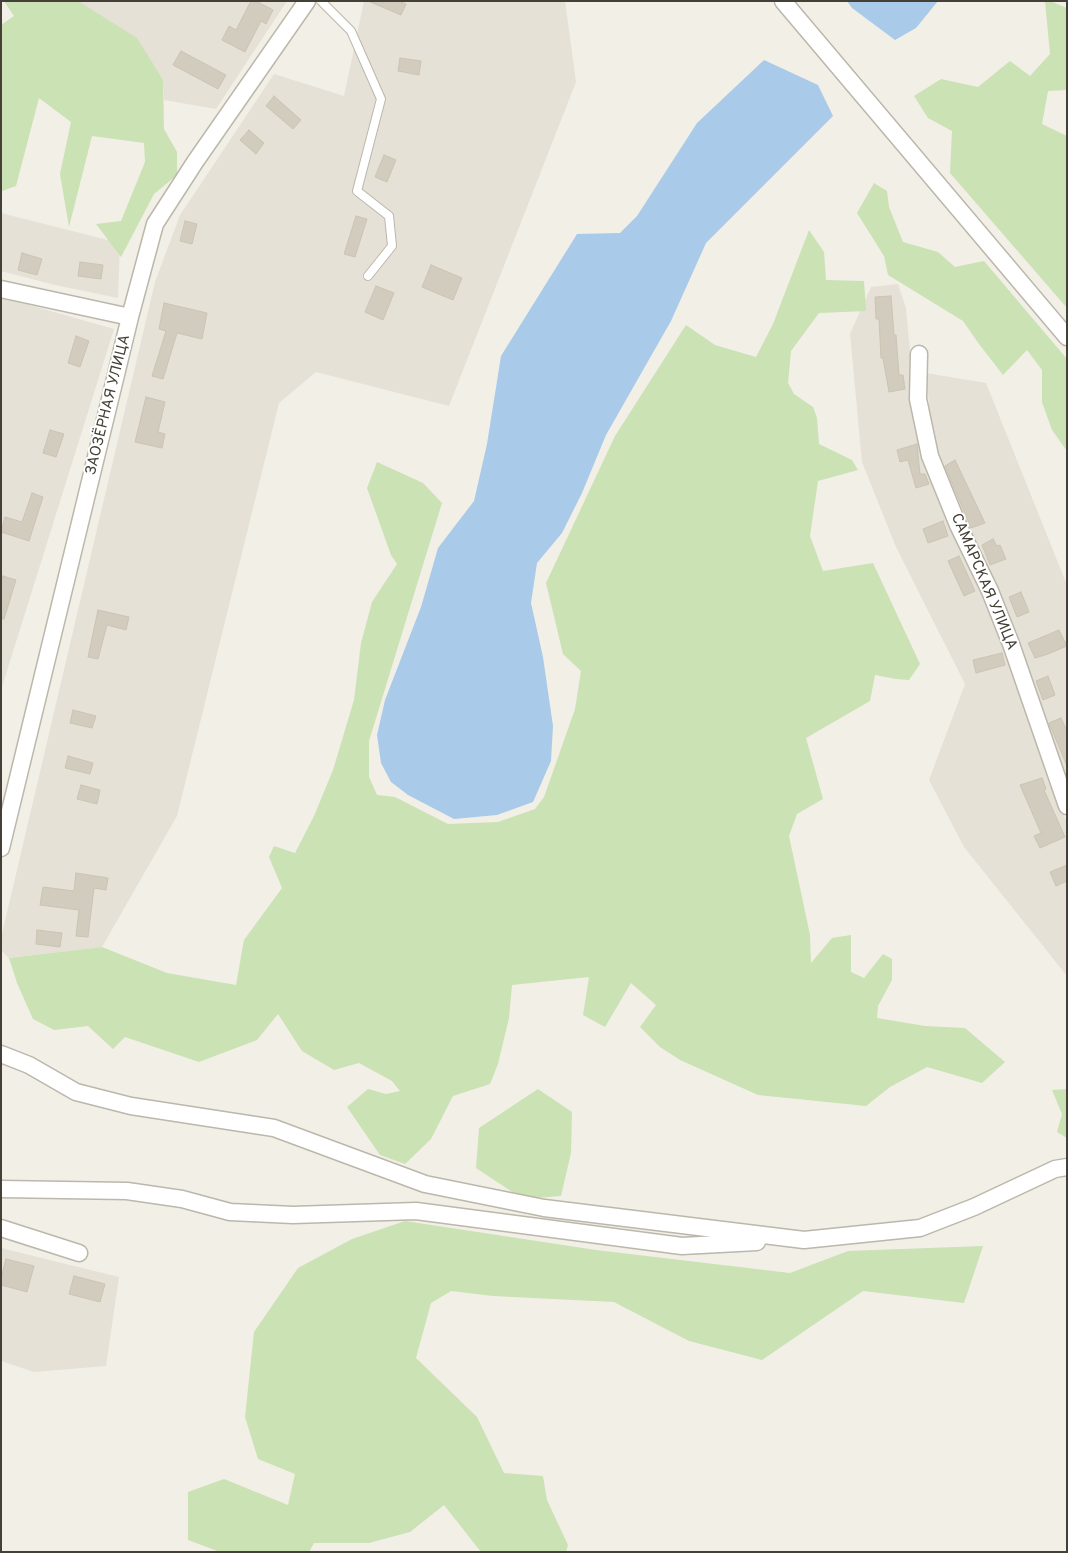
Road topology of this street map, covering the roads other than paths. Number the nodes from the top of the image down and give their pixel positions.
1 (307, 1) edge
2 (321, 1) edge
3 (783, 1) edge
4 (368, 276) dead end
5 (1, 289) edge
6 (130, 317) junction
7 (1067, 337) edge
8 (918, 354) dead end
9 (1067, 806) edge
10 (1, 848) edge
11 (1, 1054) edge
12 (1067, 1167) edge
13 (1, 1189) edge
14 (1, 1228) edge
15 (804, 1240) junction
16 (80, 1253) dead end

1 - 6 street, ЗАОЗЁРНАЯ УЛИЦА
2 - 4 lane
3 - 7 street
5 - 6 street
6 - 10 street, ЗАОЗЁРНАЯ УЛИЦА
8 - 9 street, САМАРСКАЯ УЛИЦА
11 - 15 street
12 - 15 street
13 - 15 street
14 - 16 street

